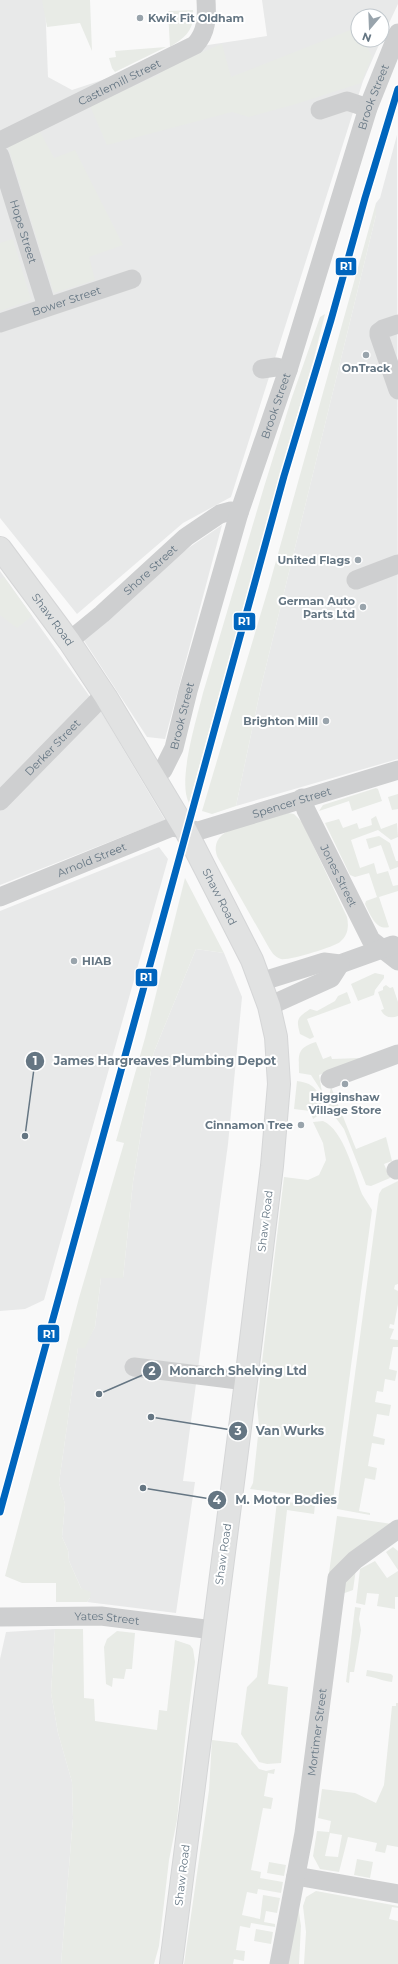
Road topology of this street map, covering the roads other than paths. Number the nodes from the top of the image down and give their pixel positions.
1 (206, 0) edge
2 (398, 33) edge
3 (368, 108) junction
4 (320, 110) dead end
5 (0, 141) edge
6 (0, 156) edge
7 (132, 278) dead end
8 (47, 307) junction
9 (0, 323) edge
10 (398, 324) edge
11 (262, 369) dead end
12 (288, 370) junction
13 (398, 390) edge
14 (239, 513) junction
15 (0, 548) edge
16 (398, 564) edge
17 (356, 580) dead end
18 (69, 641) junction
19 (106, 697) junction
20 (398, 770) edge
21 (154, 775) junction
22 (302, 798) junction
23 (0, 800) edge
24 (185, 829) junction
25 (0, 897) edge
26 (391, 945) edge
27 (398, 961) edge
28 (340, 964) junction
29 (260, 982) junction
30 (269, 1006) junction
31 (398, 1054) edge
32 (330, 1079) dead end
33 (134, 1367) dead end
34 (246, 1381) junction
35 (398, 1529) edge
36 (0, 1617) edge
37 (213, 1630) junction
38 (296, 1876) junction
39 (398, 1894) edge
40 (171, 1964) edge
41 (279, 1964) edge

1 - 5 street, Castlemill Street
2 - 3 street, Brook Street
3 - 4 street
3 - 12 street, Brook Street
6 - 8 street, Hope Street
7 - 8 street, Bower Street
8 - 9 street, Bower Street
10 - 13 street
11 - 12 street
12 - 14 street, Brook Street
14 - 18 street, Shore Street
14 - 21 street, Brook Street
15 - 18 main road, Shaw Road
16 - 17 street
18 - 19 main road, Shaw Road
19 - 21 main road, Shaw Road
19 - 23 street, Derker Street
20 - 22 street, Spencer Street
21 - 24 main road, Shaw Road
22 - 24 street, Spencer Street
22 - 26 street, Jones Street
24 - 25 street, Arnold Street
24 - 29 main road, Shaw Road
26 - 27 street, Jones Street
26 - 28 street
28 - 29 street
28 - 30 street
29 - 30 main road, Shaw Road
30 - 34 main road, Shaw Road
31 - 32 street
33 - 34 street
34 - 37 main road, Shaw Road
35 - 38 street, Mortimer Street
36 - 37 street, Yates Street
37 - 40 main road, Shaw Road
38 - 39 street
38 - 41 street, Mortimer Street

